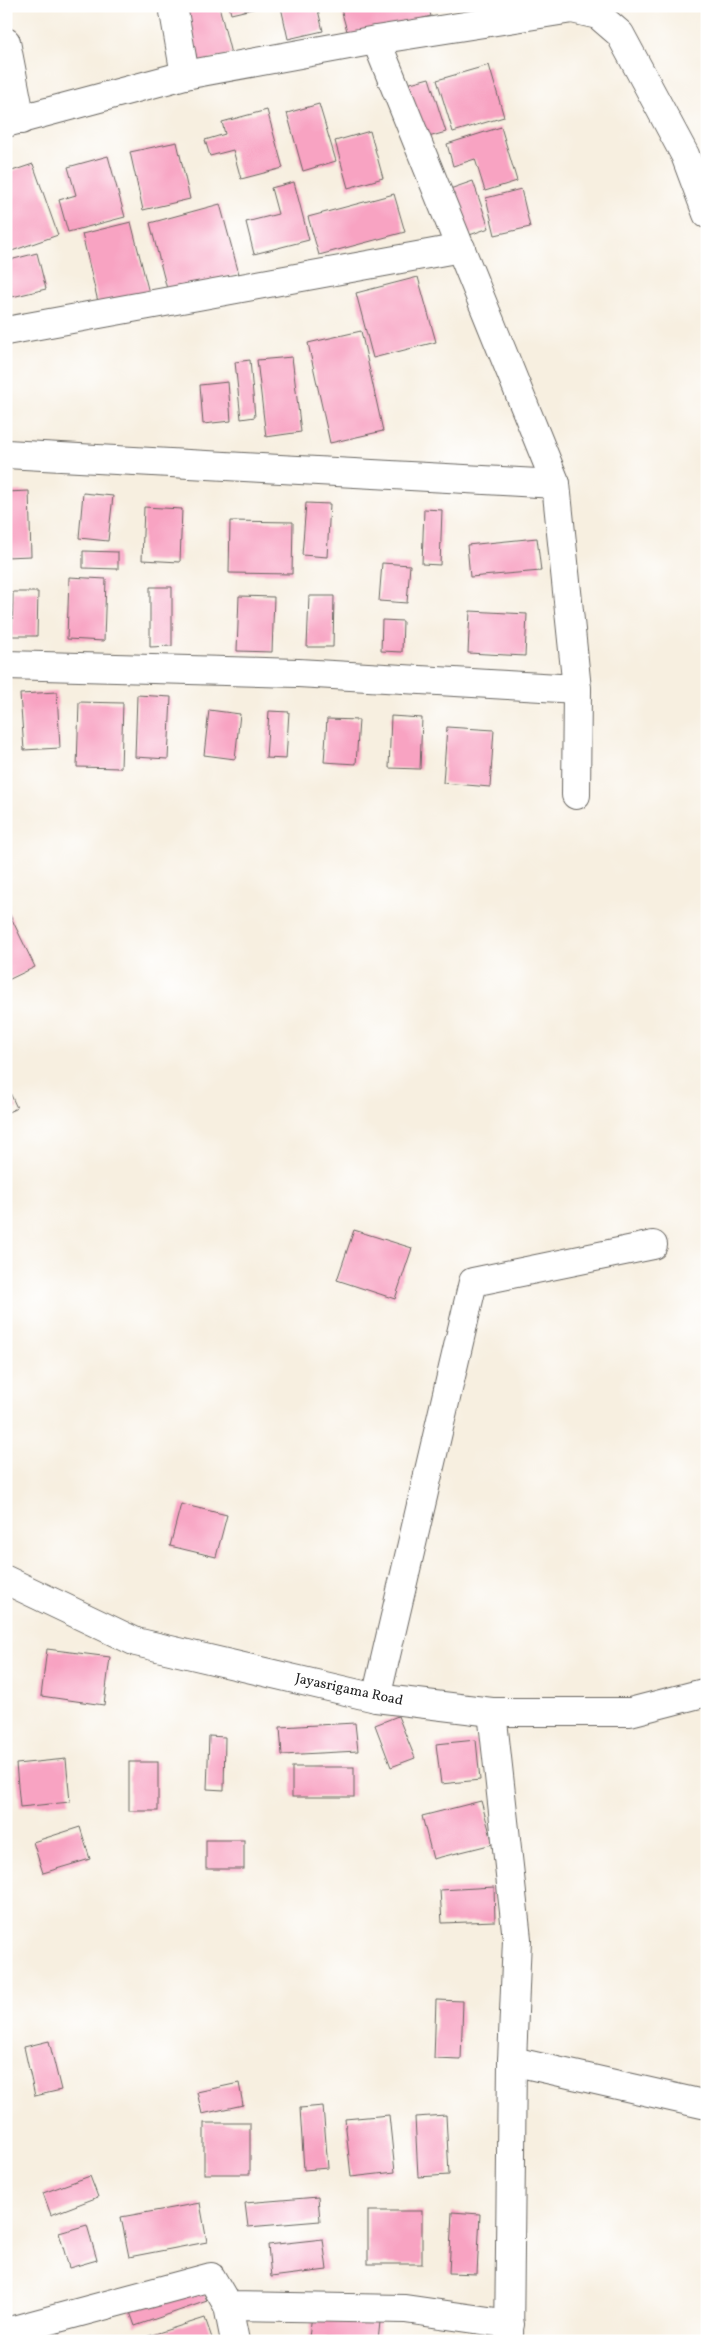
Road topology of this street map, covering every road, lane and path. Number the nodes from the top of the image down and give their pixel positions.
1 (173, 6) edge
2 (376, 40) junction
3 (6, 42) edge
4 (185, 75) junction
5 (14, 121) edge
6 (707, 214) edge
7 (461, 248) junction
8 (6, 331) edge
9 (6, 454) edge
10 (556, 484) junction
11 (6, 665) edge
12 (577, 689) junction
13 (576, 795) dead end
14 (653, 1245) dead end
15 (6, 1580) edge
16 (707, 1692) edge
17 (376, 1698) junction
18 (492, 1712) junction
19 (512, 2061) junction
20 (707, 2105) edge
21 (228, 2306) junction
22 (6, 2332) edge
23 (510, 2332) edge
24 (235, 2341) edge

1 - 4 street
2 - 4 street
2 - 6 street
2 - 7 street
3 - 5 street
4 - 5 street
7 - 8 street
7 - 10 street
9 - 10 street
10 - 12 street
11 - 12 street
12 - 13 street
14 - 17 street
15 - 17 street, Jayasrigama Road
16 - 18 street, Jayasrigama Road
17 - 18 street, Jayasrigama Road
18 - 19 street
19 - 20 street
19 - 23 street
21 - 22 street
21 - 23 street
21 - 24 street

